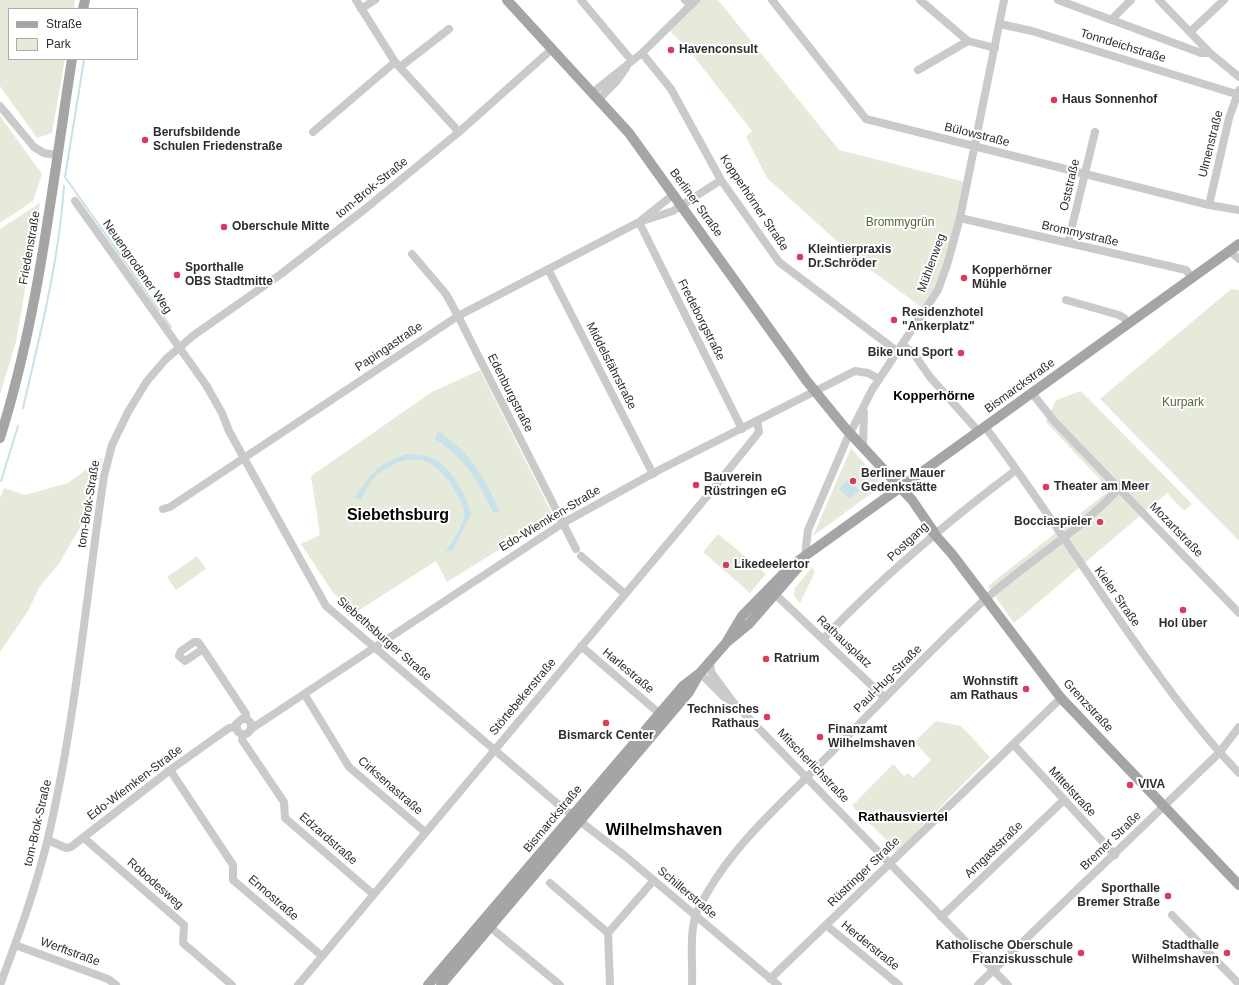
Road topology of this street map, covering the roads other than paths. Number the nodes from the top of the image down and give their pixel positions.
1 (356, 0) edge
2 (375, 0) edge
3 (507, 0) edge
4 (581, 0) edge
5 (772, 0) edge
6 (920, 0) edge
7 (1004, 0) edge
8 (1058, 0) edge
9 (1131, 0) edge
10 (1159, 0) edge
11 (1224, 0) edge
12 (690, 2) edge
13 (361, 9) junction
14 (1111, 20) junction
15 (1000, 24) junction
16 (449, 29) dead end
17 (1190, 32) junction
18 (968, 41) junction
19 (994, 48) junction
20 (552, 49) junction
21 (642, 53) junction
22 (1210, 53) junction
23 (72, 60) edge
24 (632, 61) junction
25 (398, 64) junction
26 (918, 70) dead end
27 (1239, 77) edge
28 (1238, 93) edge
29 (595, 97) junction
30 (0, 106) edge
31 (312, 132) dead end
32 (459, 132) junction
33 (1095, 132) dead end
34 (974, 147) junction
35 (56, 155) junction
36 (1086, 174) junction
37 (721, 180) junction
38 (674, 194) junction
39 (75, 201) dead end
40 (682, 205) junction
41 (1209, 205) junction
42 (1229, 210) junction
43 (1239, 210) edge
44 (1239, 216) edge
45 (960, 218) junction
46 (639, 222) junction
47 (1068, 243) junction
48 (1239, 244) edge
49 (1230, 251) junction
50 (412, 254) dead end
51 (1239, 259) edge
52 (548, 269) junction
53 (1192, 278) junction
54 (1066, 300) dead end
55 (458, 316) junction
56 (1129, 324) junction
57 (179, 347) junction
58 (901, 348) junction
59 (879, 379) junction
60 (816, 392) junction
61 (1032, 393) junction
62 (864, 408) junction
63 (757, 421) junction
64 (742, 429) junction
65 (982, 430) junction
66 (850, 434) junction
67 (0, 438) edge
68 (863, 448) junction
69 (244, 458) junction
70 (1016, 470) junction
71 (653, 474) junction
72 (1120, 486) junction
73 (900, 488) junction
74 (163, 509) dead end
75 (563, 523) junction
76 (934, 532) junction
77 (1064, 538) junction
78 (815, 548) junction
79 (576, 549) dead end
80 (806, 555) junction
81 (581, 556) dead end
82 (780, 581) junction
83 (625, 594) junction
84 (775, 594) junction
85 (761, 596) junction
86 (986, 599) junction
87 (786, 605) junction
88 (1239, 613) edge
89 (823, 639) junction
90 (726, 643) junction
91 (581, 646) junction
92 (374, 648) junction
93 (203, 649) dead end
94 (710, 661) junction
95 (700, 673) junction
96 (305, 695) junction
97 (885, 698) junction
98 (1061, 698) junction
99 (734, 702) junction
100 (660, 714) junction
101 (245, 718) junction
102 (236, 727) junction
103 (1239, 727) edge
104 (251, 729) junction
105 (243, 734) junction
106 (1013, 744) junction
107 (494, 749) junction
108 (1219, 753) junction
109 (170, 770) junction
110 (1239, 773) edge
111 (808, 777) junction
112 (1064, 800) junction
113 (1164, 806) junction
114 (577, 818) junction
115 (425, 832) junction
116 (84, 838) junction
117 (48, 840) junction
118 (1114, 855) junction
119 (890, 864) junction
120 (654, 880) junction
121 (550, 883) dead end
122 (1239, 885) edge
123 (373, 894) junction
124 (696, 916) junction
125 (1172, 916) dead end
126 (942, 917) junction
127 (826, 925) junction
128 (490, 927) junction
129 (608, 933) junction
130 (15, 945) junction
131 (322, 956) junction
132 (994, 971) junction
133 (770, 978) junction
134 (443, 984) edge
135 (1239, 984) edge
136 (0, 985) edge
137 (116, 985) edge
138 (232, 985) edge
139 (298, 985) edge
140 (428, 985) edge
141 (560, 985) edge
142 (610, 985) edge
143 (692, 985) edge
144 (778, 985) edge
145 (899, 985) edge
146 (978, 985) edge
147 (1008, 985) edge

1 - 13 street
2 - 13 street
3 - 20 main road, Berliner Straße
4 - 24 street
5 - 34 street, Bülowstraße
6 - 18 street
7 - 15 street, Mühlenweg
8 - 14 street
9 - 14 street
10 - 17 street
11 - 17 street
12 - 21 street
13 - 25 street
14 - 22 street
15 - 19 street, Mühlenweg
15 - 28 street, Tonndeichstraße
16 - 25 street
17 - 22 street
18 - 19 street
18 - 26 street
19 - 34 street, Mühlenweg
20 - 29 main road, Berliner Straße
20 - 32 street, tom-Brok-Straße
21 - 24 street
21 - 37 street, Kopperhörner Straße
22 - 27 street
23 - 35 main road, Friedenstraße
24 - 29 street
25 - 31 street
25 - 32 street
28 - 41 street, Ulmenstraße
29 - 38 main road, Berliner Straße
30 - 35 street
32 - 57 street, tom-Brok-Straße
33 - 36 street, Oststraße
34 - 36 street, Bülowstraße
34 - 45 street, Mühlenweg
35 - 67 main road, Friedenstraße
36 - 41 street, Bülowstraße
36 - 47 street, Oststraße
37 - 40 street, Papingastraße
37 - 58 street, Kopperhörner Straße
38 - 40 main road, Berliner Straße
38 - 46 street, Papingastraße
39 - 57 street, Neuengrodener Weg
40 - 46 street, Papingastraße
40 - 60 main road, Berliner Straße
41 - 42 street, Bülowstraße
42 - 43 street, Bülowstraße
42 - 44 street, Bülowstraße
45 - 47 street, Brommystraße
45 - 58 street, Mühlenweg
46 - 52 street, Papingastraße
46 - 64 street, Fredeborgstraße
47 - 53 street, Brommystraße
48 - 49 main road, Bismarckstraße
49 - 51 street
49 - 53 main road, Bismarckstraße
50 - 55 street, Edenburgstraße
52 - 55 street, Papingastraße
52 - 71 street, Middelsfährstraße
53 - 56 main road, Bismarckstraße
54 - 56 street
55 - 69 street, Papingastraße
55 - 75 street, Edenburgstraße
56 - 61 main road, Bismarckstraße
57 - 69 street, Siebethsburger Straße
57 - 117 street, tom-Brok-Straße
58 - 59 street, Mühlenweg
58 - 65 street, Kopperhörner Straße
59 - 60 street, Edo-Wiemken-Straße
59 - 62 street, Mühlenweg
60 - 63 street, Edo-Wiemken-Straße
60 - 66 main road, Berliner Straße
61 - 65 main road, Bismarckstraße
61 - 72 street, Mozartstraße
62 - 66 street, Mühlenweg
62 - 68 street
63 - 64 street, Edo-Wiemken-Straße
63 - 83 street, Störtebekerstraße
64 - 71 street, Edo-Wiemken-Straße
65 - 70 street, Kieler Straße
65 - 73 main road, Bismarckstraße
66 - 68 main road, Berliner Straße
66 - 80 street, Mühlenweg
68 - 73 main road, Grenzstraße
69 - 74 street, Papingastraße
69 - 92 street, Siebethsburger Straße
70 - 76 street, Postgang
70 - 77 street, Kieler Straße
71 - 75 street, Edo-Wiemken-Straße
72 - 77 street, Paul-Hug-Straße
72 - 88 street, Mozartstraße
73 - 76 main road, Grenzstraße
73 - 78 main road, Bismarckstraße
75 - 79 street, Edenburgstraße
75 - 92 street, Edo-Wiemken-Straße
76 - 86 main road, Grenzstraße
76 - 89 street, Postgang
77 - 86 street, Paul-Hug-Straße
77 - 108 street, Kieler Straße
78 - 80 main road, Bismarckstraße
78 - 82 main road, Bismarckstraße
80 - 82 main road, Bismarckstraße
81 - 83 street
82 - 84 main road, Bismarckstraße
82 - 85 main road, Bismarckstraße
82 - 87 street
83 - 91 street, Störtebekerstraße
84 - 85 street
84 - 87 street, Rathausplatz
84 - 90 main road, Bismarckstraße
85 - 90 main road, Bismarckstraße
86 - 97 street, Paul-Hug-Straße
86 - 98 main road, Grenzstraße
87 - 89 street, Rathausplatz
89 - 97 street, Rathausplatz
90 - 94 main road, Bismarckstraße
91 - 100 street, Harlestraße
91 - 107 street, Störtebekerstraße
92 - 96 street, Edo-Wiemken-Straße
92 - 107 street, Siebethsburger Straße
93 - 101 street
94 - 95 main road, Bismarckstraße
94 - 99 street, Mitscherlichstraße
95 - 99 street, Mitscherlichstraße
95 - 100 main road, Bismarckstraße
95 - 114 main road, Bismarckstraße
96 - 104 street, Edo-Wiemken-Straße
96 - 115 street, Cirksenastraße
97 - 111 street, Paul-Hug-Straße
98 - 106 street, Rüstringer Straße
98 - 113 main road, Grenzstraße
99 - 111 street, Mitscherlichstraße
100 - 114 main road, Bismarckstraße
101 - 102 street, Edo-Wiemken-Straße
101 - 104 street
102 - 105 street
102 - 109 street, Edo-Wiemken-Straße
103 - 108 street, Bremer Straße
104 - 105 street, Edo-Wiemken-Straße
105 - 123 street, Edzardstraße
106 - 112 street, Mittelstraße
106 - 119 street, Rüstringer Straße
107 - 114 street, Siebethsburger Straße
107 - 115 street, Störtebekerstraße
108 - 110 street, Kieler Straße
108 - 113 street, Bremer Straße
109 - 116 street, Edo-Wiemken-Straße
109 - 131 street, Ennostraße
111 - 119 street, Mitscherlichstraße
111 - 124 street, Paul-Hug-Straße
112 - 118 street, Mittelstraße
112 - 126 street, Arngaststraße
113 - 118 street, Bremer Straße
113 - 122 main road, Grenzstraße
114 - 120 street, Schillerstraße
114 - 128 main road, Bismarckstraße
114 - 140 main road, Bismarckstraße
115 - 123 street, Störtebekerstraße
116 - 117 street, Edo-Wiemken-Straße
116 - 138 street, Robodesweg
117 - 130 street, tom-Brok-Straße
118 - 132 street, Bremer Straße
119 - 126 street, Mitscherlichstraße
119 - 127 street, Rüstringer Straße
120 - 124 street, Schillerstraße
120 - 129 street
121 - 129 street
123 - 131 street, Störtebekerstraße
124 - 133 street, Schillerstraße
124 - 143 street, Paul-Hug-Straße
125 - 135 street
126 - 132 street, Mitscherlichstraße
127 - 133 street, Rüstringer Straße
127 - 145 street, Herderstraße
128 - 134 main road, Bismarckstraße
128 - 141 street
129 - 142 street
130 - 136 street, tom-Brok-Straße
130 - 137 street, Werftstraße
131 - 139 street, Störtebekerstraße
132 - 146 street, Bremer Straße
132 - 147 street, Mitscherlichstraße
133 - 144 street, Schillerstraße

